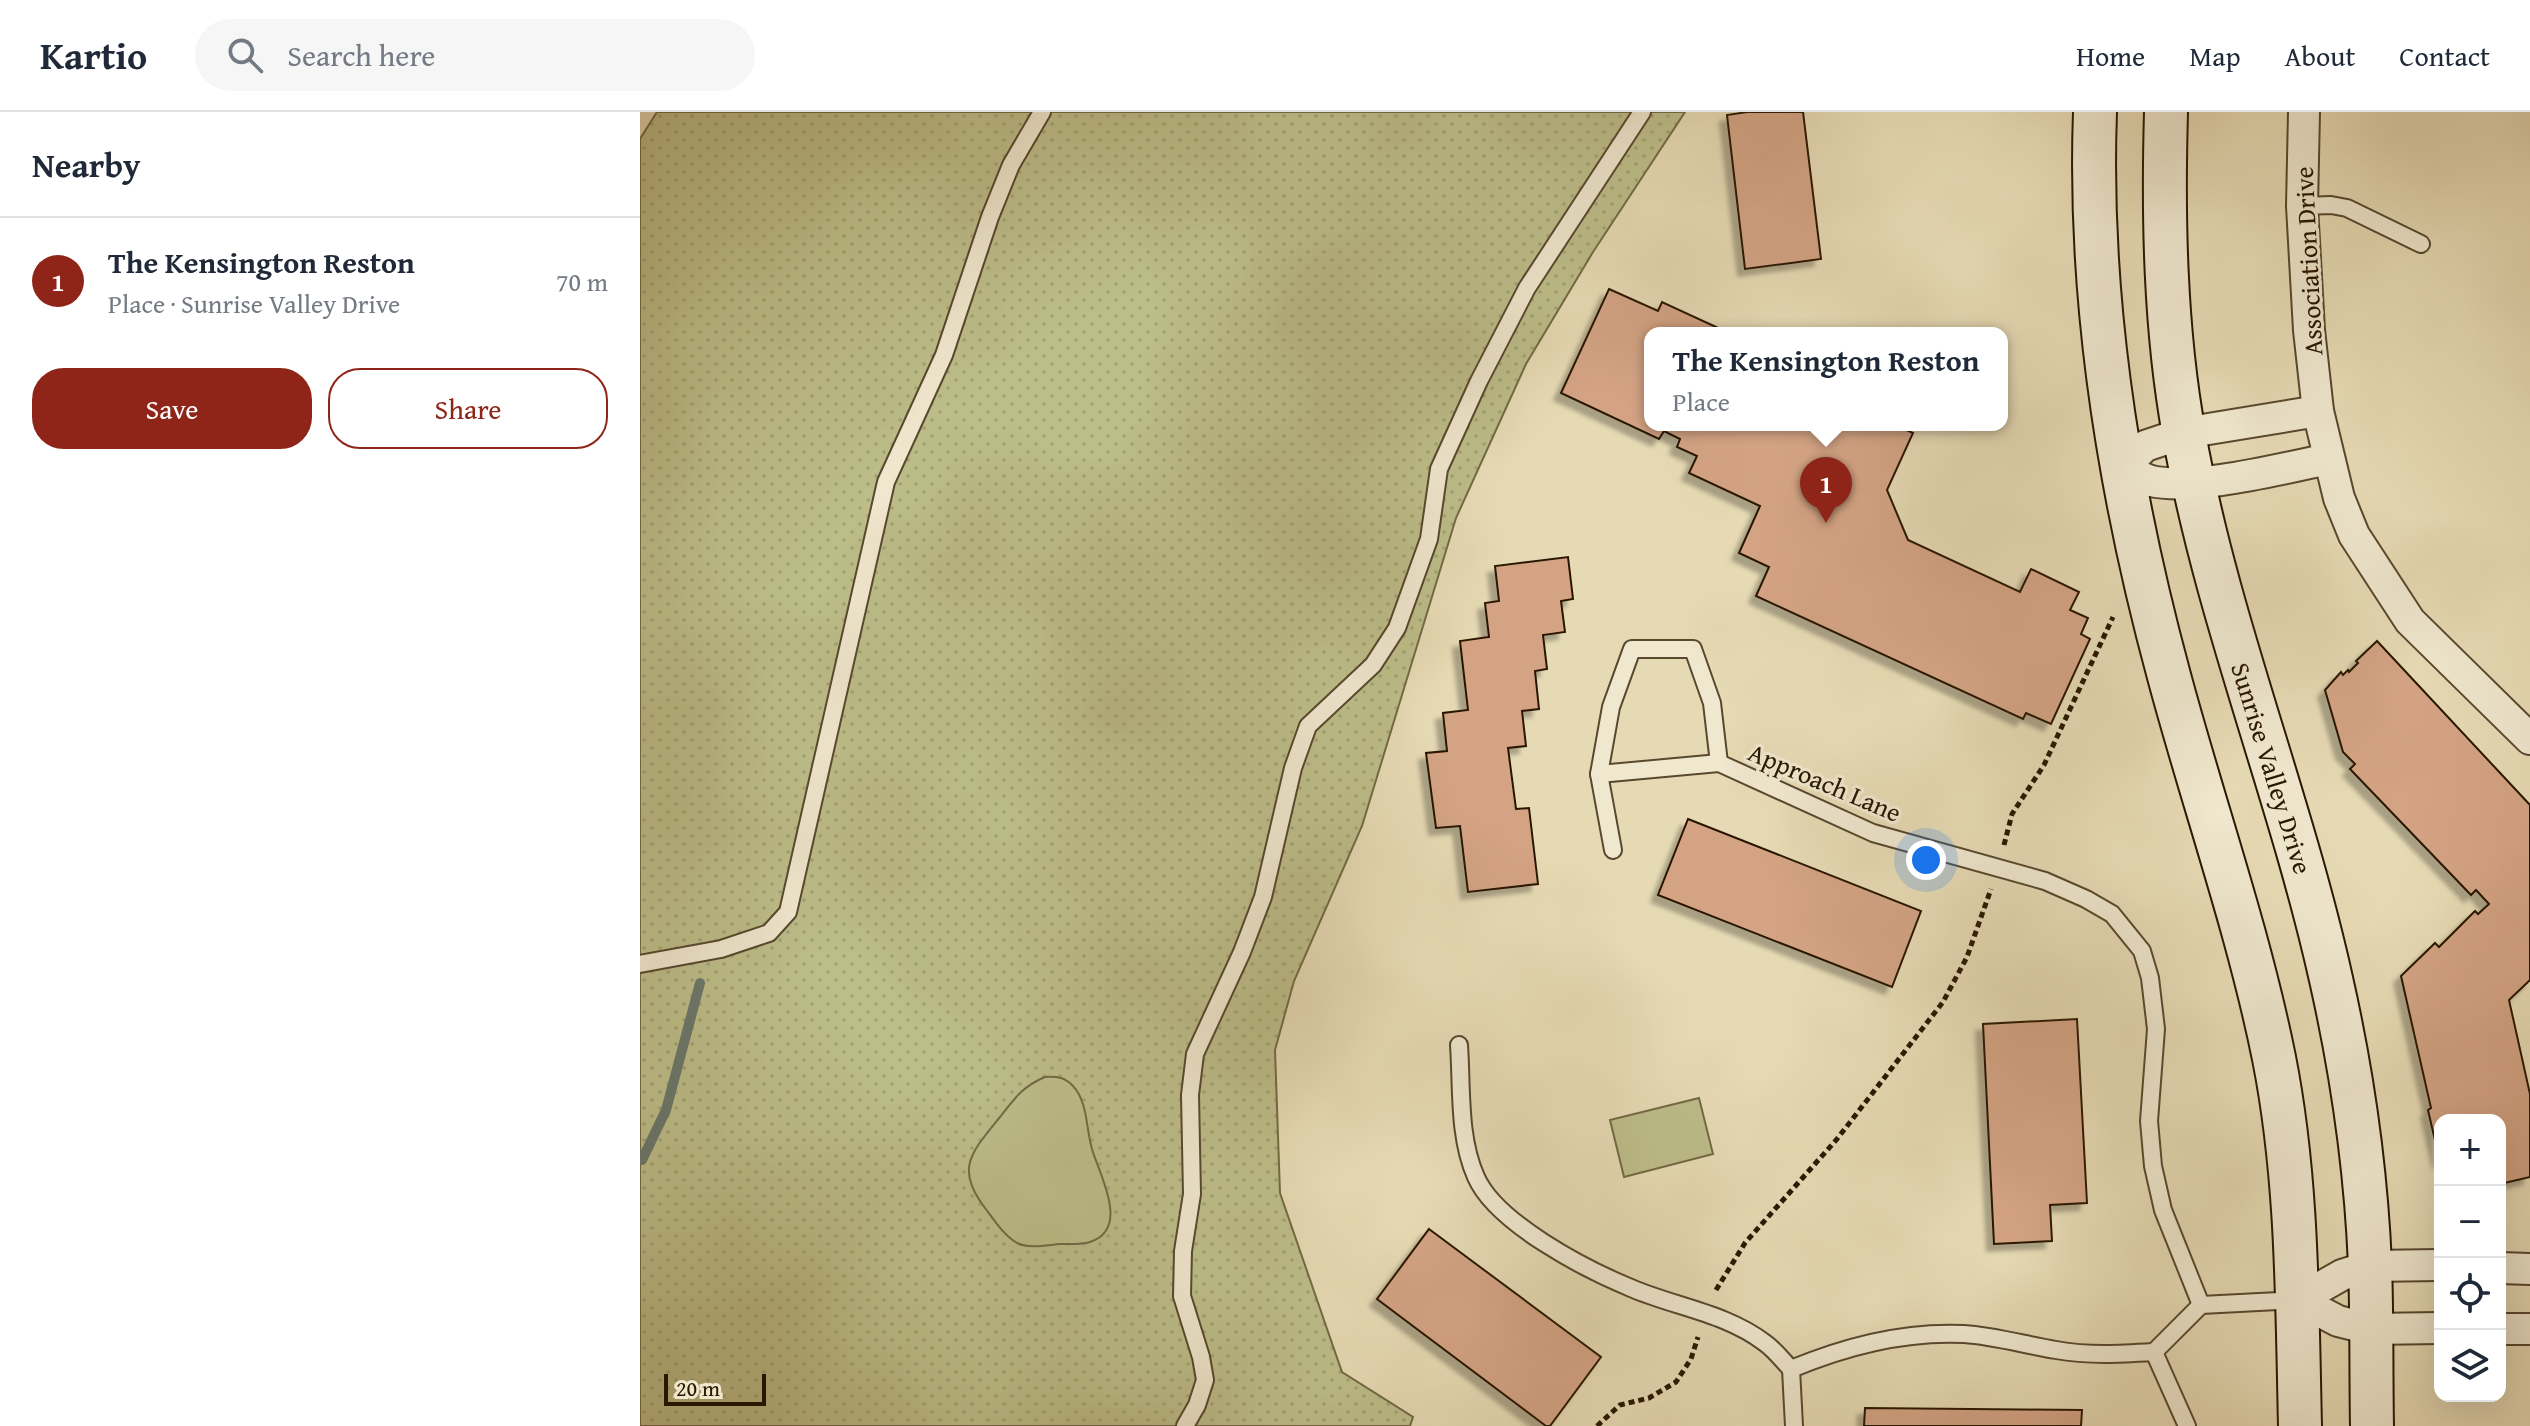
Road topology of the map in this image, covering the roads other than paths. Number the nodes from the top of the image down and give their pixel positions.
1 (1042, 112) edge
2 (1642, 112) edge
3 (2095, 112) edge
4 (2166, 112) edge
5 (2304, 112) edge
6 (2302, 206) junction
7 (2421, 244) dead end
8 (2318, 411) junction
9 (2184, 433) junction
10 (2329, 459) junction
11 (2122, 469) junction
12 (2194, 482) junction
13 (2530, 739) edge
14 (1719, 763) junction
15 (1599, 774) junction
16 (1613, 850) dead end
17 (640, 964) edge
18 (1459, 1045) dead end
19 (2434, 1265) edge
20 (2370, 1266) junction
21 (2506, 1268) edge
22 (2530, 1269) edge
23 (2298, 1300) junction
24 (2201, 1305) junction
25 (2434, 1328) edge
26 (2370, 1329) junction
27 (2506, 1329) edge
28 (2530, 1329) edge
29 (2154, 1352) junction
30 (1791, 1369) junction
31 (1185, 1426) edge
32 (1794, 1426) edge
33 (2187, 1426) edge
34 (2300, 1426) edge
35 (2372, 1426) edge

1 - 17 lane
2 - 31 lane
3 - 11 main road
4 - 9 main road, Sunrise Valley Drive
5 - 6 street, Association Drive
6 - 7 lane
6 - 8 street, Association Drive
8 - 9 street
8 - 10 street, Association Drive
9 - 11 street
9 - 12 main road, Sunrise Valley Drive
10 - 12 street
10 - 13 street, Association Drive
11 - 12 street
11 - 23 main road
12 - 20 main road, Sunrise Valley Drive
14 - 15 lane, Approach Lane
14 - 15 lane, Approach Lane
14 - 24 lane, Approach Lane
15 - 16 lane, Approach Lane
18 - 30 lane
19 - 20 street
20 - 23 street
20 - 26 main road, Sunrise Valley Drive
21 - 22 street
23 - 24 lane
23 - 26 street
23 - 34 main road
24 - 29 lane
25 - 26 street
26 - 35 main road, Sunrise Valley Drive
27 - 28 street
29 - 30 lane
29 - 33 lane
30 - 32 lane

